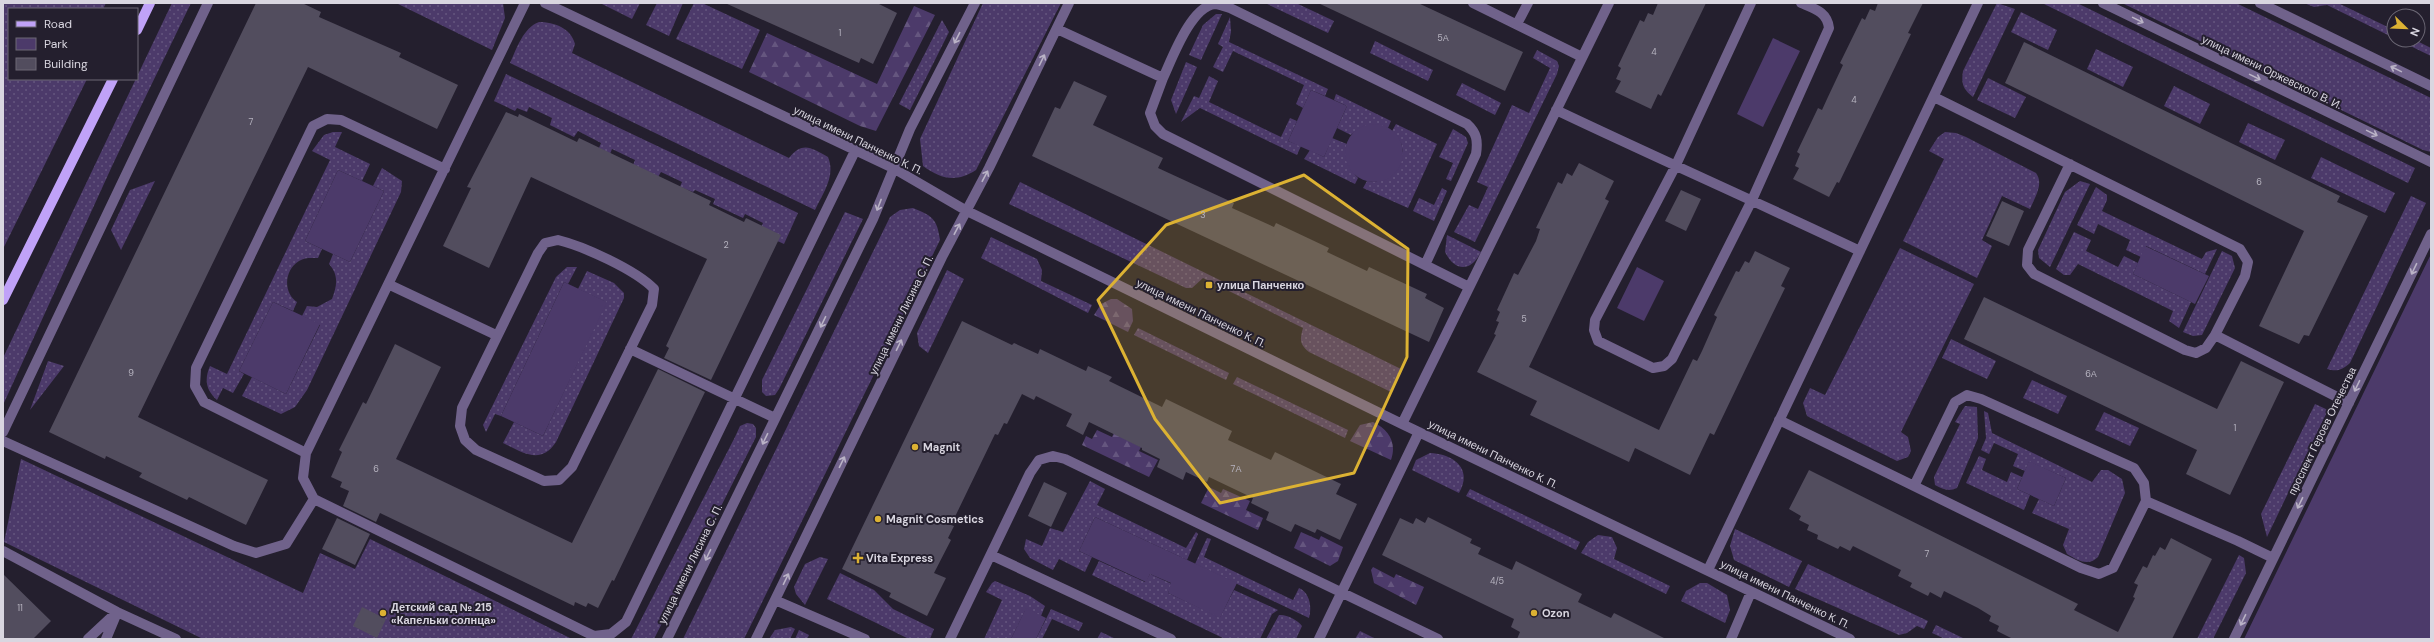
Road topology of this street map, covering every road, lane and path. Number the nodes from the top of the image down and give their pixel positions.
1 (150, 3) edge
2 (208, 3) edge
3 (525, 3) edge
4 (545, 3) edge
5 (975, 3) edge
6 (1070, 3) edge
7 (1474, 3) edge
8 (1528, 3) edge
9 (1608, 3) edge
10 (1751, 3) edge
11 (1801, 3) edge
12 (1978, 3) edge
13 (2103, 3) edge
14 (2260, 3) edge
15 (2277, 7) edge
16 (1517, 24) junction
17 (138, 28) edge
18 (1057, 29) junction
19 (1582, 57) junction
20 (1163, 78) junction
21 (113, 80) edge
22 (2431, 86) edge
23 (1934, 97) junction
24 (1556, 110) junction
25 (855, 151) junction
26 (2431, 162) edge
27 (2070, 164) junction
28 (1675, 167) junction
29 (893, 168) junction
30 (445, 169) junction
31 (1752, 200) junction
32 (967, 211) junction
33 (2431, 234) edge
34 (1860, 251) junction
35 (1425, 265) junction
36 (390, 285) junction
37 (1469, 287) junction
38 (3, 300) edge
39 (496, 335) junction
40 (2215, 335) junction
41 (630, 349) junction
42 (734, 398) junction
43 (2349, 403) junction
44 (776, 418) junction
45 (1779, 420) junction
46 (1402, 424) junction
47 (3, 432) edge
48 (1419, 432) junction
49 (3, 441) edge
50 (306, 453) junction
51 (1914, 486) junction
52 (314, 499) junction
53 (2146, 501) junction
54 (3, 551) edge
55 (991, 555) junction
56 (2273, 558) junction
57 (1708, 570) junction
58 (1342, 591) junction
59 (1751, 592) junction
60 (776, 600) junction
61 (117, 612) junction
62 (88, 639) edge
63 (106, 639) edge
64 (176, 639) edge
65 (667, 639) edge
66 (756, 639) edge
67 (865, 639) edge
68 (950, 639) edge
69 (1171, 639) edge
70 (1319, 639) edge
71 (1438, 639) edge
72 (1731, 639) edge
73 (1850, 639) edge
74 (2234, 639) edge

1 - 17 main road
2 - 47 street
3 - 30 street
4 - 25 street, улица имени Панченко К. П.
5 -> 29 street, улица имени Лисина С. П.
6 - 18 street, улица имени Лисина С. П.
7 - 16 street
8 - 16 street
9 - 19 street
10 - 28 street
11 - 31 street
12 - 23 street
13 -> 26 street, улица имени Оржевского В. И.
14 - 15 street
22 -> 15 street
16 - 19 street
18 - 20 street
32 -> 18 street, улица имени Лисина С. П.
19 - 24 street
20 - 35 street
20 - 35 street
21 - 38 main road
23 - 27 street
23 - 34 street
24 - 28 street
24 - 37 street
25 - 29 street, улица имени Панченко К. П.
25 - 42 street
27 - 40 street
27 - 40 street
28 - 31 street
28 - 31 street
29 - 32 street, улица имени Панченко К. П.
29 -> 44 street, улица имени Лисина С. П.
30 - 36 street
30 - 50 street
31 - 34 street
32 - 46 street, улица имени Панченко К. П.
60 -> 32 street, улица имени Лисина С. П.
33 -> 43 street, проспект Героев Отечества
34 - 45 street
35 - 37 street
36 - 39 street
36 - 50 street
37 - 46 street
39 - 41 street
39 - 41 street
40 - 43 street
41 - 42 street
42 - 44 street
42 - 52 street
43 -> 56 street, проспект Героев Отечества
44 -> 65 street, улица имени Лисина С. П.
45 - 51 street
45 - 57 street
46 - 48 street, улица имени Панченко К. П.
48 - 57 street, улица имени Панченко К. П.
48 - 58 street
49 - 52 street
50 - 52 street
51 - 53 street
51 - 53 street
53 - 56 street
54 - 61 street
55 - 58 street
55 - 68 street
55 - 69 street
56 -> 74 street, проспект Героев Отечества
57 - 59 street, улица имени Панченко К. П.
58 - 70 street
58 - 71 street
59 - 72 street
59 - 73 street, улица имени Панченко К. П.
60 - 66 street, улица имени Лисина С. П.
60 - 67 street
61 - 62 street
61 - 63 street
61 - 64 street

